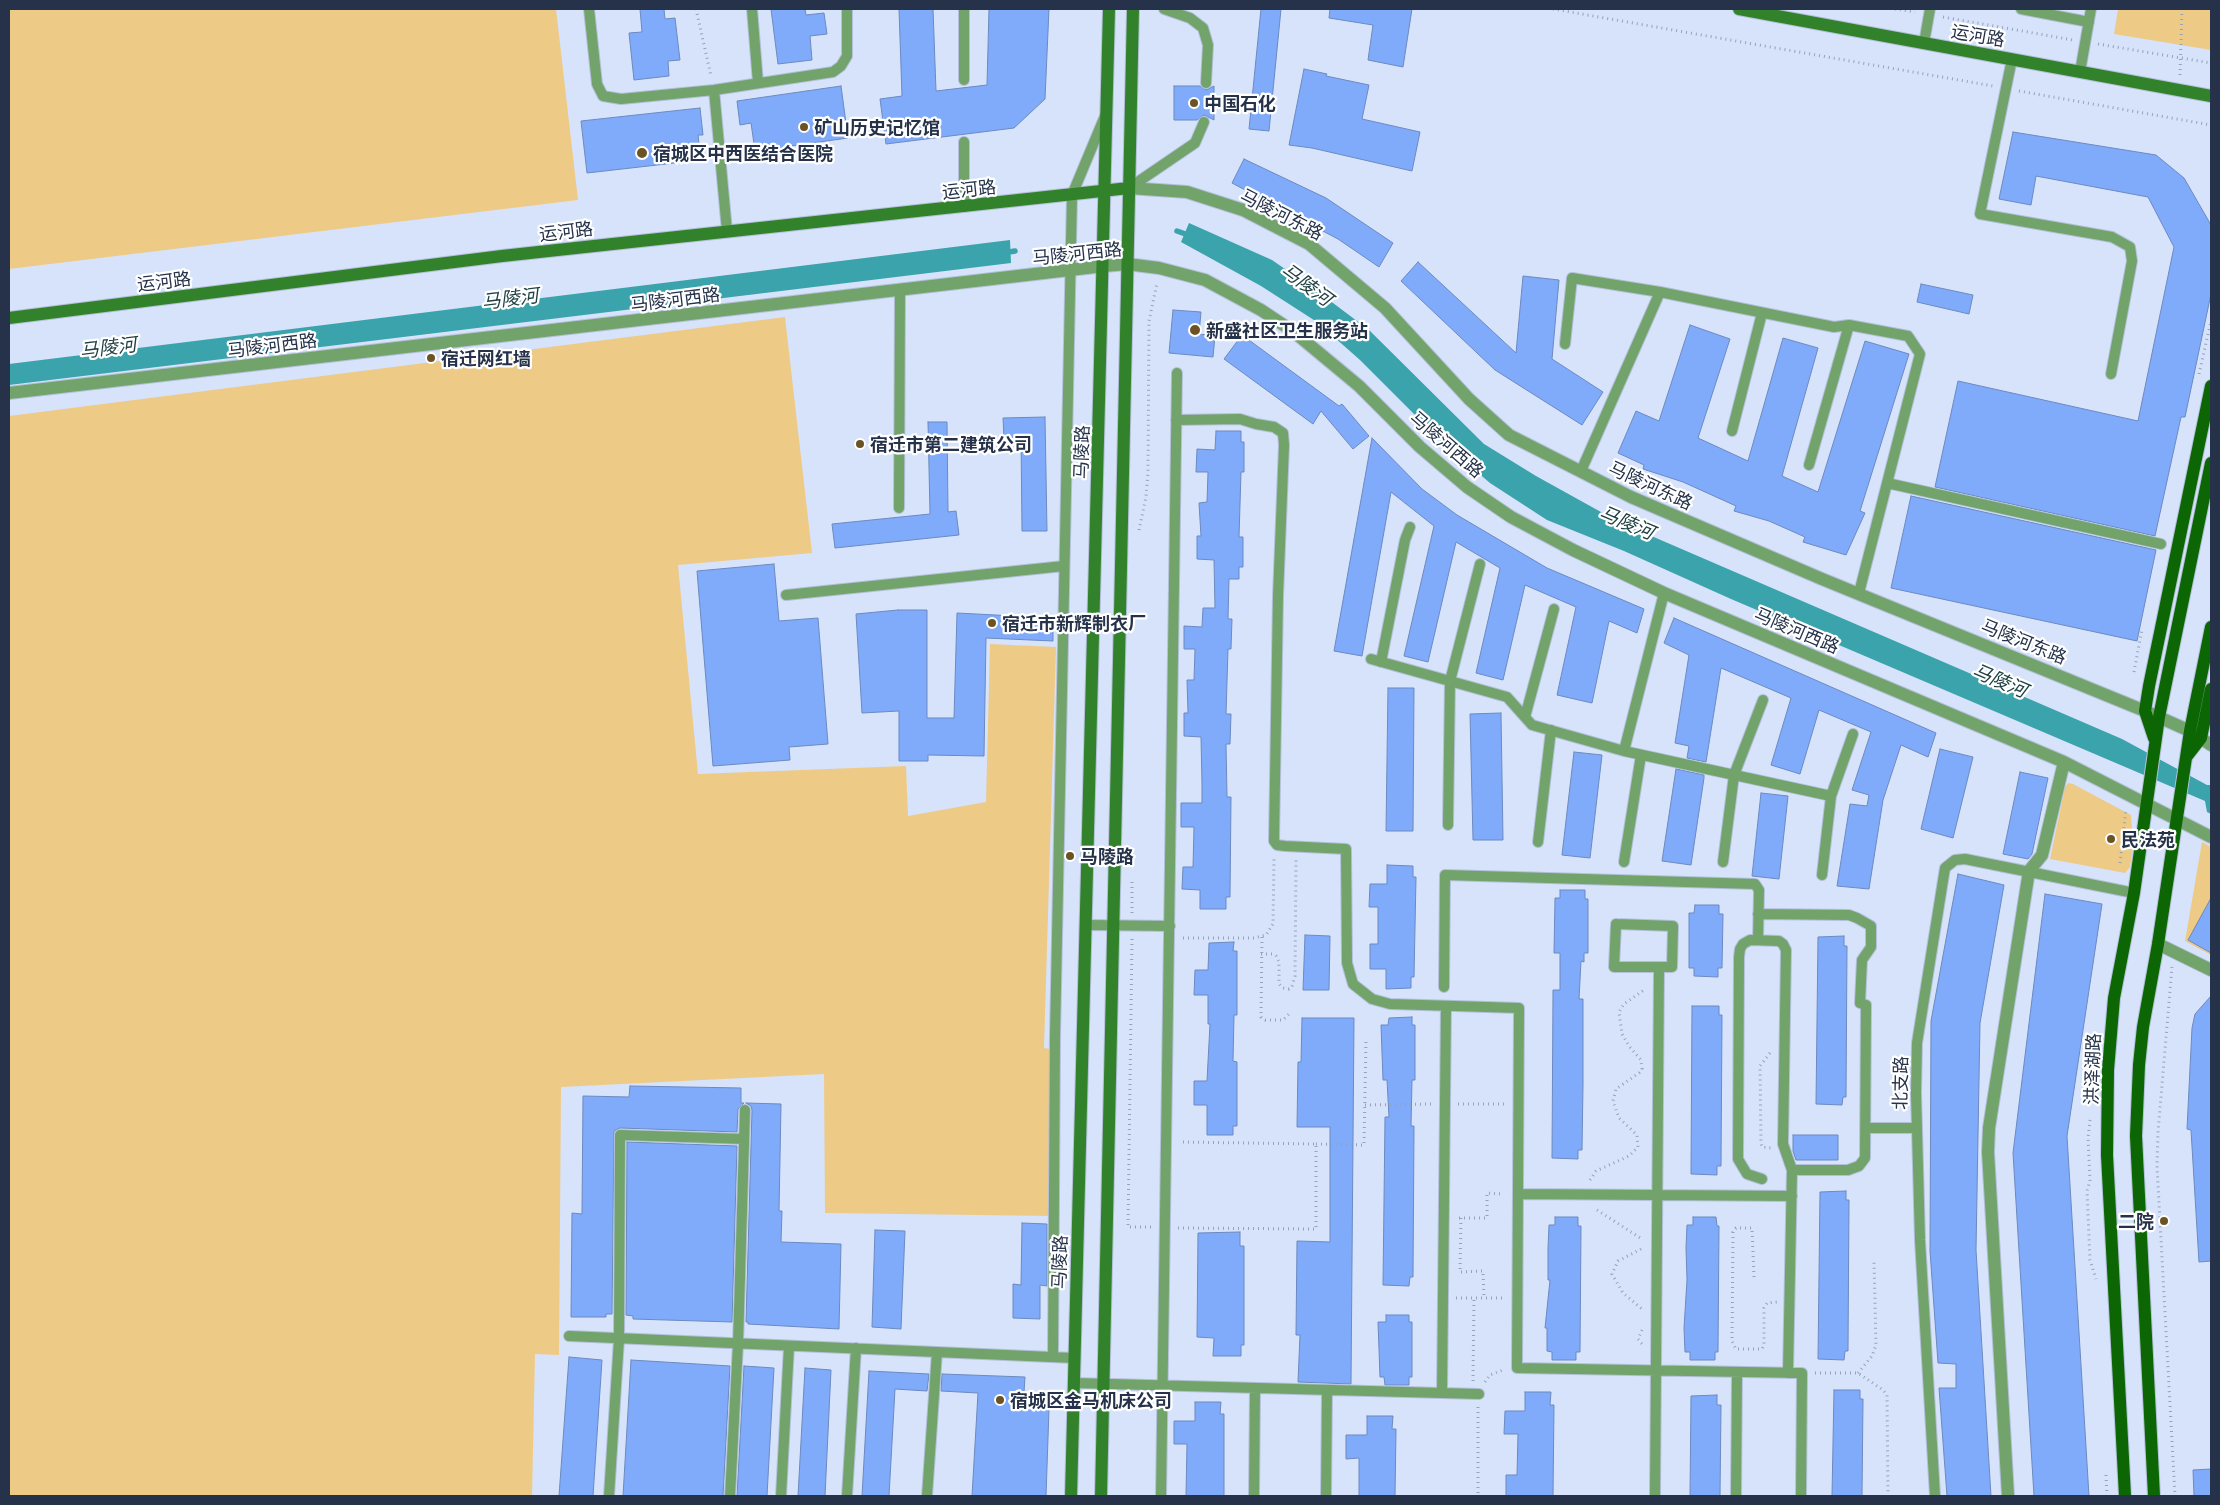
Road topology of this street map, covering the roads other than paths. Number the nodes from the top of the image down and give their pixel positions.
1 (589, 9) edge
2 (752, 9) edge
3 (846, 9) edge
4 (964, 9) edge
5 (1109, 9) edge
6 (1133, 9) edge
7 (1164, 9) edge
8 (1740, 9) edge
9 (2021, 9) edge
10 (2091, 9) edge
11 (1930, 12) edge
12 (2089, 22) junction
13 (1924, 43) junction
14 (2012, 59) junction
15 (2080, 72) junction
16 (964, 80) dead end
17 (758, 83) junction
18 (1206, 83) dead end
19 (714, 90) junction
20 (2211, 96) edge
21 (1107, 111) junction
22 (1204, 122) dead end
23 (964, 142) dead end
24 (1129, 188) junction
25 (1106, 190) junction
26 (1072, 195) junction
27 (964, 207) junction
28 (728, 231) junction
29 (1127, 264) junction
30 (1104, 266) junction
31 (1070, 270) junction
32 (900, 290) junction
33 (1660, 292) junction
34 (1762, 313) junction
35 (9, 318) edge
36 (1849, 325) junction
37 (1565, 344) dead end
38 (1177, 373) dead end
39 (2111, 374) dead end
40 (2211, 386) edge
41 (9, 393) edge
42 (1176, 420) junction
43 (1732, 431) dead end
44 (2211, 463) edge
45 (1809, 465) dead end
46 (1581, 471) junction
47 (1887, 483) junction
48 (899, 508) dead end
49 (1410, 528) dead end
50 (2161, 544) dead end
51 (1480, 564) dead end
52 (1064, 566) junction
53 (1664, 593) junction
54 (1859, 594) junction
55 (786, 595) dead end
56 (1554, 608) dead end
57 (2211, 627) edge
58 (1450, 681) junction
59 (2211, 689) edge
60 (1763, 700) dead end
61 (2145, 711) junction
62 (1525, 717) junction
63 (2159, 717) junction
64 (1551, 730) junction
65 (1853, 734) dead end
66 (2201, 738) edge
67 (2156, 741) junction
68 (1624, 751) junction
69 (1640, 755) junction
70 (2064, 762) junction
71 (1734, 775) junction
72 (1831, 796) junction
73 (2146, 805) junction
74 (2177, 819) junction
75 (1448, 825) dead end
76 (2211, 837) edge
77 (1538, 842) dead end
78 (1624, 862) dead end
79 (1723, 862) dead end
80 (2029, 871) junction
81 (1822, 876) dead end
82 (2134, 893) junction
83 (1758, 914) junction
84 (1086, 925) junction
85 (1113, 925) junction
86 (1170, 926) junction
87 (1758, 940) junction
88 (2158, 944) junction
89 (1659, 967) junction
90 (2211, 970) edge
91 (1444, 987) dead end
92 (1446, 1006) junction
93 (745, 1110) dead end
94 (1867, 1128) junction
95 (1916, 1128) junction
96 (744, 1139) junction
97 (1792, 1170) junction
98 (1762, 1179) dead end
99 (1518, 1194) junction
100 (1792, 1196) junction
101 (568, 1336) dead end
102 (618, 1339) junction
103 (738, 1344) junction
104 (790, 1346) junction
105 (856, 1348) junction
106 (937, 1352) junction
107 (1053, 1357) junction
108 (1074, 1358) junction
109 (1656, 1370) junction
110 (1738, 1372) junction
111 (1788, 1373) junction
112 (1074, 1383) junction
113 (1103, 1384) junction
114 (1164, 1385) junction
115 (1255, 1388) junction
116 (1327, 1390) junction
117 (1442, 1393) junction
118 (1476, 1394) road end
119 (609, 1496) edge
120 (730, 1496) edge
121 (781, 1496) edge
122 (847, 1496) edge
123 (927, 1496) edge
124 (1071, 1496) edge
125 (1101, 1496) edge
126 (1161, 1496) edge
127 (1254, 1496) edge
128 (1326, 1496) edge
129 (1655, 1496) edge
130 (1736, 1496) edge
131 (1801, 1496) edge
132 (1935, 1496) edge
133 (2008, 1496) edge
134 (2125, 1496) edge
135 (2154, 1496) edge

1 - 19 lane
2 - 17 lane
3 - 17 lane
4 - 16 lane
5 - 21 street, 马陵路
6 - 24 street
7 - 18 lane
8 - 13 street, 运河路
9 - 12 lane
10 - 12 lane
11 - 13 lane
12 - 15 lane
13 - 14 street, 运河路
14 - 15 street, 运河路
14 - 39 lane
15 - 20 street, 运河路
17 - 19 lane
19 - 28 lane
21 - 25 street, 马陵路
21 - 26 lane
22 - 24 lane
23 - 27 lane
24 - 25 street, 运河路
24 - 29 street
24 - 46 street, 马陵河东路
25 - 26 street, 运河路
25 - 30 street, 马陵路
26 - 27 street, 运河路
26 - 31 lane
27 - 28 street, 运河路
28 - 35 street, 运河路
29 - 30 street, 马陵河西路
29 - 53 street, 马陵河西路
29 - 85 street
30 - 31 street, 马陵河西路
30 - 84 street, 马陵路
31 - 32 street, 马陵河西路
31 - 52 lane
32 - 41 street, 马陵河西路
32 - 48 lane
33 - 34 lane
33 - 37 lane
33 - 46 lane
34 - 36 lane
34 - 43 lane
36 - 45 lane
36 - 47 lane
38 - 42 lane
40 - 61 main road
42 - 86 lane
42 - 92 lane
44 - 63 main road, 洪泽湖路
46 - 54 street, 马陵河东路
47 - 50 lane
47 - 54 lane
49 - 58 lane
51 - 58 lane
52 - 55 lane
52 - 107 lane
53 - 68 lane
53 - 70 street, 马陵河西路
54 - 61 street, 马陵河东路
56 - 62 lane
57 - 66 main road
58 - 62 lane
58 - 75 lane
59 - 66 main road
60 - 71 lane
61 - 63 street, 马陵河东路
61 - 67 main road
62 - 64 lane
63 - 66 street, 马陵河东路
63 - 67 main road, 洪泽湖路
64 - 68 lane
64 - 77 lane
65 - 72 lane
66 - 74 main road
67 - 73 main road, 洪泽湖路
68 - 69 lane
69 - 71 lane
69 - 78 lane
70 - 73 street, 马陵河西路
70 - 80 street
71 - 72 lane
71 - 79 lane
72 - 81 lane
73 - 74 street, 马陵河西路
73 - 82 main road, 洪泽湖路
74 - 76 street, 马陵河西路
74 - 88 main road
80 - 82 lane, 北支路
80 - 95 lane, 北支路
80 - 133 street
82 - 134 main road, 洪泽湖路
83 - 87 lane
83 - 91 lane
83 - 94 lane
84 - 85 lane
84 - 108 street, 马陵路
85 - 86 lane
85 - 113 street
86 - 114 lane
87 - 97 lane
87 - 98 lane
88 - 90 street
88 - 135 main road
89 - 89 lane
89 - 109 lane
92 - 99 lane
92 - 117 lane
93 - 96 lane
94 - 95 lane
94 - 97 lane
95 - 132 lane, 北支路
96 - 102 lane
96 - 103 lane
97 - 100 lane
99 - 100 lane
99 - 109 lane
100 - 111 lane
101 - 102 lane
102 - 103 lane
102 - 119 lane
103 - 104 lane
103 - 120 lane
104 - 105 lane
104 - 121 lane
105 - 106 lane
105 - 122 lane
106 - 107 lane
106 - 123 lane
107 - 108 lane
108 - 112 street, 马陵路
109 - 110 lane
109 - 129 lane
110 - 111 lane
110 - 130 lane
111 - 131 lane
112 - 113 lane
112 - 124 street, 马陵路
113 - 114 lane
113 - 125 street
114 - 115 lane
114 - 126 lane
115 - 116 lane
115 - 127 lane
116 - 117 lane
116 - 128 lane
117 - 118 lane

